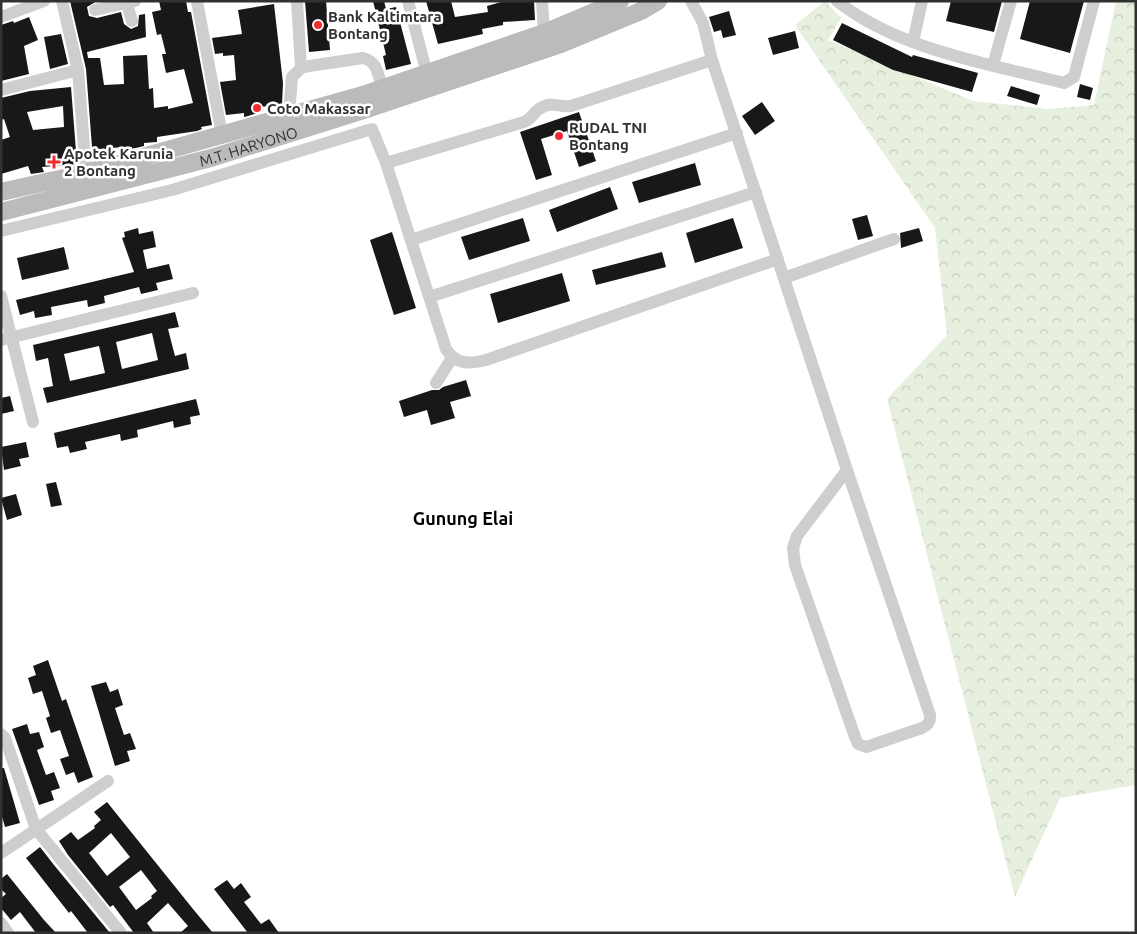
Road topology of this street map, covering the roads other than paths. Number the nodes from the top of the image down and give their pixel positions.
1 (44, 1) edge
2 (62, 1) edge
3 (197, 1) edge
4 (297, 1) edge
5 (408, 1) edge
6 (542, 1) edge
7 (658, 1) edge
8 (838, 1) edge
9 (922, 1) edge
10 (1012, 1) edge
11 (1094, 1) edge
12 (129, 2) edge
13 (612, 3) edge
14 (697, 3) edge
15 (95, 10) dead end
16 (1, 17) edge
17 (132, 21) dead end
18 (544, 33) junction
19 (913, 42) junction
20 (712, 60) junction
21 (993, 65) junction
22 (301, 68) junction
23 (78, 70) junction
24 (427, 74) junction
25 (382, 88) junction
26 (1, 90) edge
27 (365, 102) junction
28 (289, 115) junction
29 (372, 129) junction
30 (737, 133) junction
31 (222, 135) junction
32 (386, 163) junction
33 (86, 173) junction
34 (1, 192) edge
35 (756, 192) junction
36 (1, 212) edge
37 (1, 231) edge
38 (894, 238) dead end
39 (411, 240) junction
40 (778, 259) junction
41 (784, 278) junction
42 (193, 293) dead end
43 (1, 296) edge
44 (430, 296) junction
45 (6, 338) edge
46 (452, 358) junction
47 (436, 384) dead end
48 (33, 422) dead end
49 (846, 470) junction
50 (1, 734) edge
51 (108, 781) dead end
52 (36, 830) junction
53 (1, 853) edge
54 (1, 924) edge
55 (8, 933) edge
56 (121, 933) edge

1 - 16 street
2 - 23 street
3 - 31 street
4 - 22 street
5 - 24 street
6 - 18 street
7 - 27 main road, M.T. HARYONO
8 - 19 street
9 - 19 street
10 - 21 street
11 - 21 street
12 - 15 street
12 - 17 street
13 - 18 main road, M.T. HARYONO
14 - 20 street
18 - 24 main road, M.T. HARYONO
19 - 21 street
20 - 30 street
20 - 32 street
22 - 25 street
22 - 28 street
23 - 26 street
23 - 33 street
24 - 25 main road, M.T. HARYONO
25 - 27 main road, M.T. HARYONO
27 - 28 main road, M.T. HARYONO
27 - 29 street
27 - 36 main road, M.T. HARYONO
28 - 31 main road, M.T. HARYONO
29 - 32 street
29 - 37 street
30 - 35 street
30 - 39 street
31 - 33 main road, M.T. HARYONO
32 - 39 street
33 - 34 main road, M.T. HARYONO
35 - 40 street
35 - 44 street
38 - 41 street
39 - 44 street
40 - 41 street
40 - 46 street
41 - 49 street
42 - 45 street
43 - 45 street
44 - 46 street
45 - 48 street
46 - 47 street
49 - 49 street
50 - 52 street
51 - 52 street
52 - 53 street
52 - 56 street
54 - 55 street

